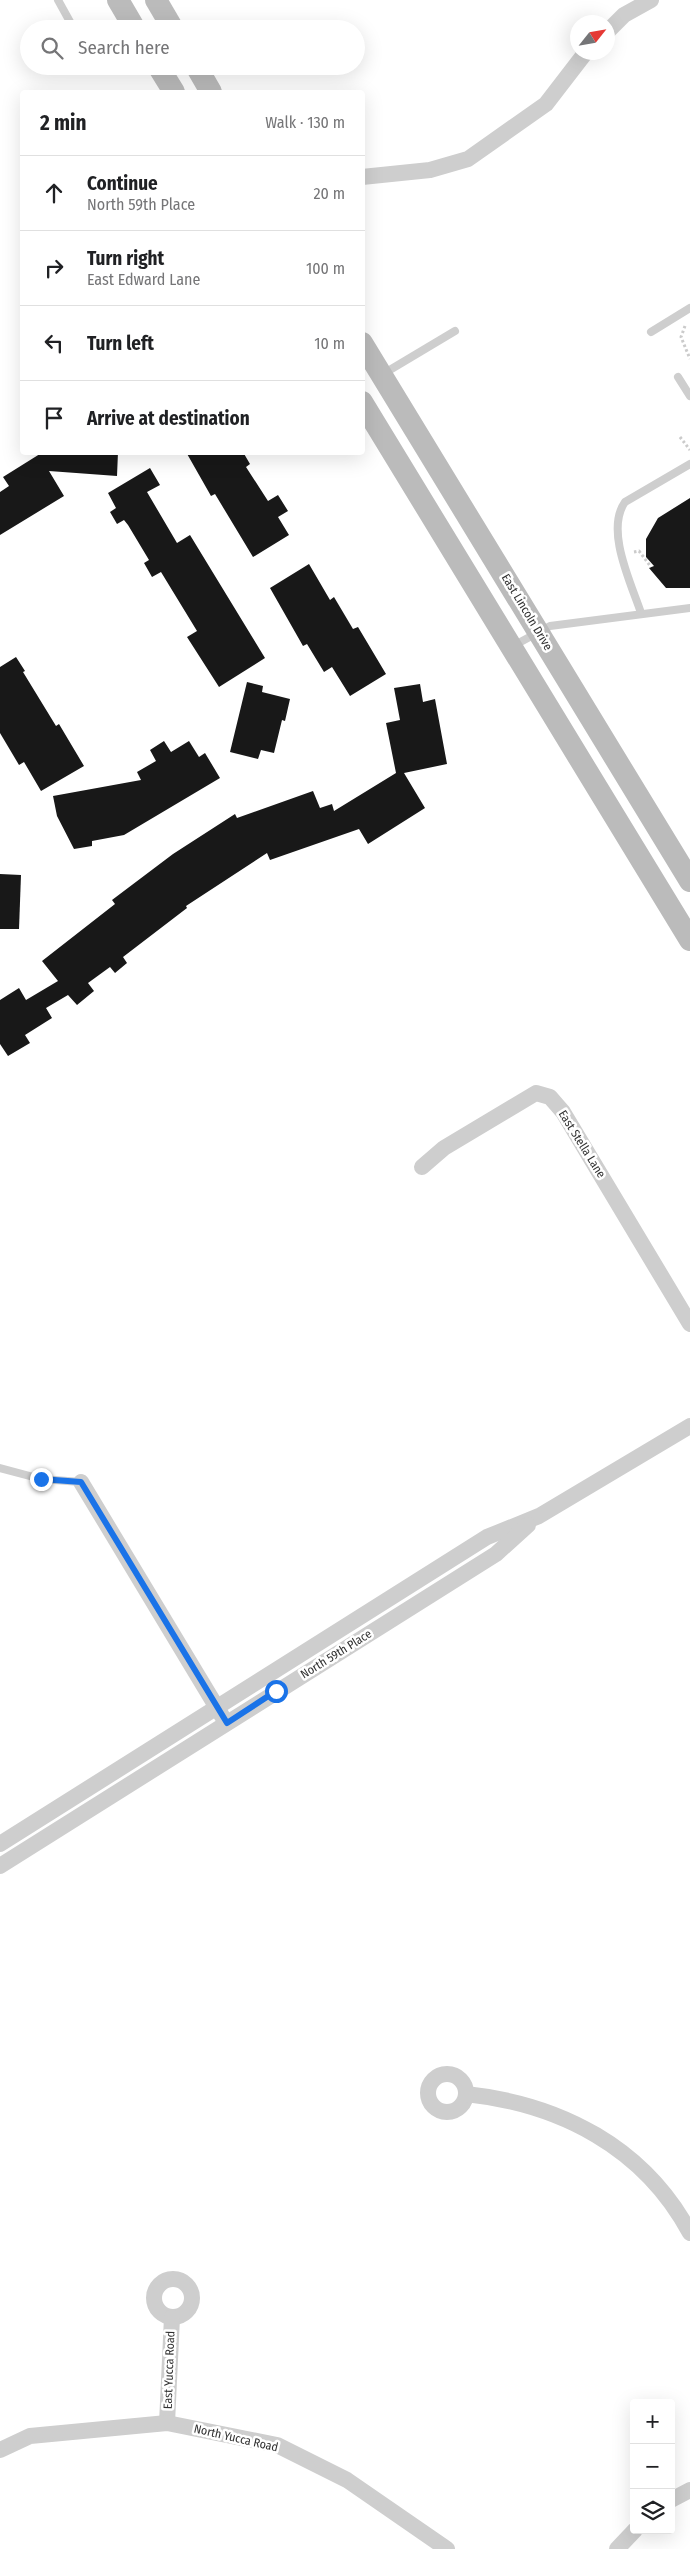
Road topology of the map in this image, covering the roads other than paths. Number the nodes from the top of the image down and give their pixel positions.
1 (58, 0) edge
2 (118, 0) edge
3 (156, 0) edge
4 (652, 0) edge
5 (69, 20) edge
6 (130, 20) edge
7 (168, 20) edge
8 (615, 25) edge
9 (580, 60) edge
10 (164, 75) edge
11 (201, 75) edge
12 (173, 90) edge
13 (210, 90) edge
14 (365, 177) edge
15 (690, 308) edge
16 (455, 332) dead end
17 (651, 332) dead end
18 (365, 348) edge
19 (382, 375) junction
20 (678, 377) dead end
21 (690, 396) edge
22 (365, 407) edge
23 (690, 464) edge
24 (690, 608) edge
25 (640, 613) junction
26 (539, 632) junction
27 (512, 647) junction
28 (690, 881) edge
29 (690, 940) edge
30 (422, 1167) dead end
31 (690, 1324) edge
32 (690, 1426) edge
33 (0, 1468) edge
34 (81, 1482) joint
35 (539, 1516) junction
36 (217, 1707) junction
37 (227, 1723) junction
38 (0, 1844) edge
39 (0, 1866) edge
40 (466, 2094) dead end
41 (690, 2233) edge
42 (172, 2317) dead end
43 (167, 2423) junction
44 (0, 2450) edge
45 (690, 2490) edge
46 (675, 2498) edge
47 (632, 2534) edge
48 (447, 2549) edge
49 (617, 2549) edge

1 - 5 lane
2 - 6 main road
3 - 7 main road
4 - 8 street
9 - 14 street
10 - 12 main road
11 - 13 main road
15 - 17 lane
16 - 19 lane
18 - 19 main road, East Lincoln Drive
19 - 26 main road, East Lincoln Drive
20 - 21 lane
22 - 27 main road
23 - 25 lane
24 - 25 lane
25 - 26 lane
26 - 27 lane
26 - 28 main road, East Lincoln Drive
27 - 29 main road
30 - 31 street, East Stella Lane
32 - 35 street, North 59th Place
33 - 34 lane
34 - 36 street
35 - 36 street, North 59th Place
35 - 37 street, North 59th Place
36 - 37 street
36 - 38 street, North 59th Place
37 - 39 street, North 59th Place
40 - 41 street
42 - 43 street, East Yucca Road
43 - 44 street, North Yucca Road
43 - 48 street, North Yucca Road
45 - 46 street
47 - 49 street

